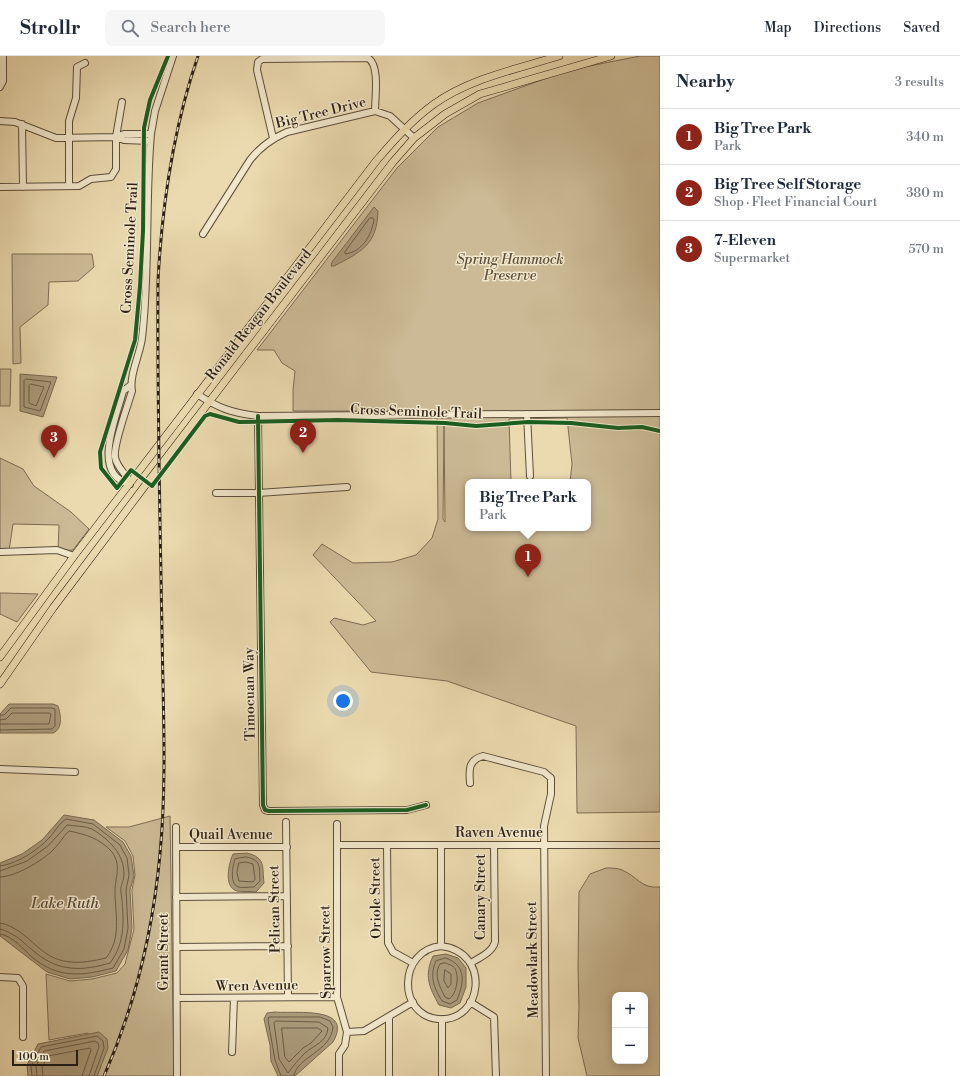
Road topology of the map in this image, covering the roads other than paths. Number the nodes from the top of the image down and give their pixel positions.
1 (2, 56) edge
2 (173, 56) edge
3 (560, 56) edge
4 (611, 56) edge
5 (373, 58) edge
6 (85, 63) dead end
7 (0, 87) edge
8 (122, 102) dead end
9 (375, 112) junction
10 (0, 121) edge
11 (22, 124) junction
12 (404, 128) junction
13 (116, 137) junction
14 (69, 138) junction
15 (150, 138) junction
16 (274, 138) junction
17 (414, 138) junction
18 (70, 186) junction
19 (0, 187) edge
20 (23, 187) junction
21 (203, 234) dead end
22 (197, 394) junction
23 (209, 402) junction
24 (660, 413) edge
25 (528, 414) junction
26 (258, 416) junction
27 (530, 476) dead end
28 (130, 484) junction
29 (347, 487) dead end
30 (141, 491) junction
31 (216, 493) dead end
32 (258, 493) junction
33 (0, 552) edge
34 (74, 556) junction
35 (0, 657) edge
36 (1, 679) edge
37 (0, 769) edge
38 (75, 772) dead end
39 (470, 783) dead end
40 (426, 805) dead end
41 (286, 822) dead end
42 (337, 824) dead end
43 (176, 827) dead end
44 (337, 845) junction
45 (387, 845) junction
46 (441, 845) junction
47 (494, 845) junction
48 (544, 845) junction
49 (660, 846) edge
50 (176, 847) junction
51 (286, 847) junction
52 (287, 896) junction
53 (176, 897) junction
54 (288, 946) junction
55 (441, 946) junction
56 (177, 947) junction
57 (413, 963) junction
58 (471, 963) junction
59 (0, 977) edge
60 (288, 997) junction
61 (337, 997) junction
62 (177, 998) junction
63 (234, 998) junction
64 (413, 1002) junction
65 (470, 1002) junction
66 (389, 1017) junction
67 (442, 1019) junction
68 (347, 1032) junction
69 (23, 1037) dead end
70 (232, 1052) dead end
71 (177, 1076) edge
72 (339, 1076) edge
73 (389, 1076) edge
74 (442, 1076) edge
75 (496, 1076) edge
76 (546, 1076) edge

1 - 7 street
2 - 15 street
3 - 12 main road, Ronald Reagan Boulevard
4 - 17 main road, Ronald Reagan Boulevard
5 - 9 street
5 - 16 street
6 - 14 street
8 - 13 street
9 - 12 street, Big Tree Drive
9 - 16 street, Big Tree Drive
10 - 11 street
11 - 14 street
11 - 20 street
12 - 17 street, Big Tree Drive
12 - 22 main road, Ronald Reagan Boulevard
13 - 14 street
13 - 15 street
13 - 18 street
14 - 18 street
15 - 28 street
16 - 21 street, Big Tree Drive
17 - 23 main road, Ronald Reagan Boulevard
18 - 20 street
19 - 20 street
22 - 23 street
22 - 28 main road, Ronald Reagan Boulevard
23 - 26 street
23 - 30 main road, Ronald Reagan Boulevard
24 - 25 street
25 - 26 street
25 - 27 street
26 - 32 street, Timocuan Way
28 - 30 main road
28 - 34 main road, Ronald Reagan Boulevard
29 - 32 street
30 - 36 main road, Ronald Reagan Boulevard
31 - 32 street
32 - 40 street, Timocuan Way
33 - 34 street
34 - 35 main road, Ronald Reagan Boulevard
37 - 38 street
39 - 48 street, Meadowlark Street
41 - 51 street, Pelican Street
42 - 44 street, Sparrow Street
43 - 50 street, Grant Street
44 - 45 street, Raven Avenue
44 - 61 street, Sparrow Street
45 - 46 street, Raven Avenue
45 - 57 street, Oriole Street
46 - 47 street, Raven Avenue
46 - 55 street
47 - 48 street, Raven Avenue
47 - 58 street, Canary Street
48 - 49 street, Raven Avenue
48 - 76 street, Meadowlark Street
50 - 51 street, Quail Avenue
50 - 53 street, Grant Street
51 - 52 street, Pelican Street
52 - 53 street
52 - 54 street, Pelican Street
53 - 56 street, Grant Street
54 - 56 street
54 - 60 street, Pelican Street
55 - 57 street
55 - 58 street
56 - 62 street, Grant Street
57 - 64 street
58 - 65 street
59 - 69 street
60 - 61 street, Wren Avenue
60 - 63 street, Wren Avenue
61 - 68 street, Sparrow Street
62 - 63 street, Wren Avenue
62 - 71 street, Grant Street
63 - 70 street
64 - 66 street
64 - 67 street
65 - 67 street
65 - 75 street
66 - 68 street
66 - 73 street
67 - 74 street
68 - 72 street

